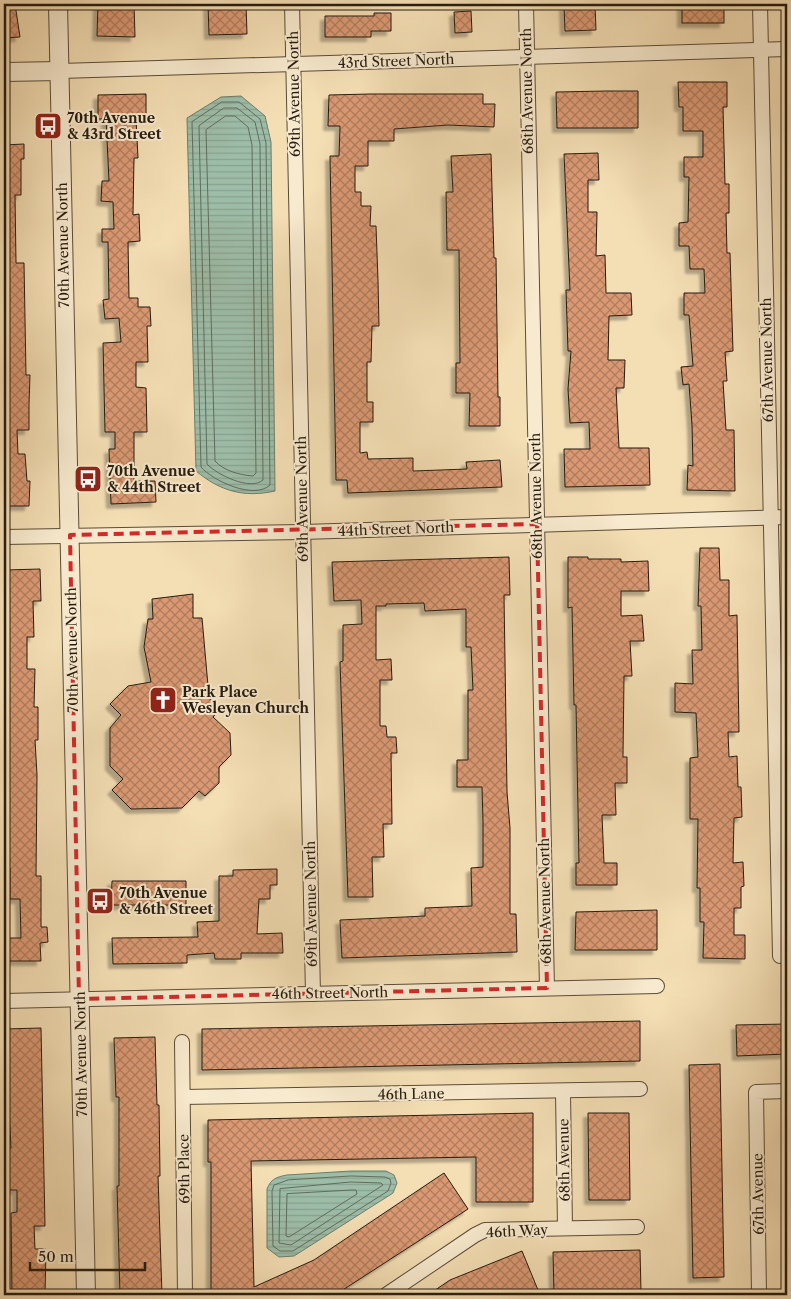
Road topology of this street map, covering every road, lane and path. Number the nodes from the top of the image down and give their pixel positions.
1 (58, 4) edge
2 (292, 4) edge
3 (526, 4) edge
4 (760, 4) edge
5 (787, 49) edge
6 (760, 50) junction
7 (527, 57) junction
8 (293, 65) junction
9 (60, 71) junction
10 (4, 72) edge
11 (787, 517) edge
12 (770, 518) junction
13 (537, 524) junction
14 (303, 532) junction
15 (70, 535) junction
16 (4, 537) edge
17 (780, 956) dead end
18 (657, 986) dead end
19 (547, 988) junction
20 (313, 994) junction
21 (79, 999) junction
22 (4, 1001) edge
23 (182, 1042) dead end
24 (640, 1089) dead end
25 (787, 1091) edge
26 (563, 1092) junction
27 (183, 1097) junction
28 (637, 1227) dead end
29 (565, 1228) junction
30 (86, 1295) edge
31 (185, 1295) edge
32 (386, 1295) edge
33 (759, 1295) edge

1 - 9 street, 70th Avenue North
2 - 8 street, 69th Avenue North
3 - 7 street, 68th Avenue North
4 - 6 street, 67th Avenue North
5 - 6 street, 43rd Street North
6 - 7 street, 43rd Street North
6 - 12 street, 67th Avenue North
7 - 8 street, 43rd Street North
7 - 13 street, 68th Avenue North
8 - 9 street, 43rd Street North
8 - 14 street, 69th Avenue North
9 - 10 street, 43rd Street North
9 - 15 street, 70th Avenue North
11 - 12 street, 44th Street North
12 - 13 street, 44th Street North
12 - 17 street, 67th Avenue North
13 - 14 street, 44th Street North
13 - 19 street, 68th Avenue North
14 - 15 street, 44th Street North
14 - 20 street, 69th Avenue North
15 - 16 street, 44th Street North
15 - 21 street, 70th Avenue North
18 - 19 street, 46th Street North
19 - 20 street, 46th Street North
20 - 21 street, 46th Street North
21 - 22 street, 46th Street North
21 - 30 street, 70th Avenue North
23 - 27 street, 69th Place
24 - 26 street, 46th Lane
25 - 33 street, 67th Avenue
26 - 27 street, 46th Lane
26 - 29 street, 68th Avenue
27 - 31 street, 69th Place
28 - 29 street, 46th Way
29 - 32 street, 46th Way

